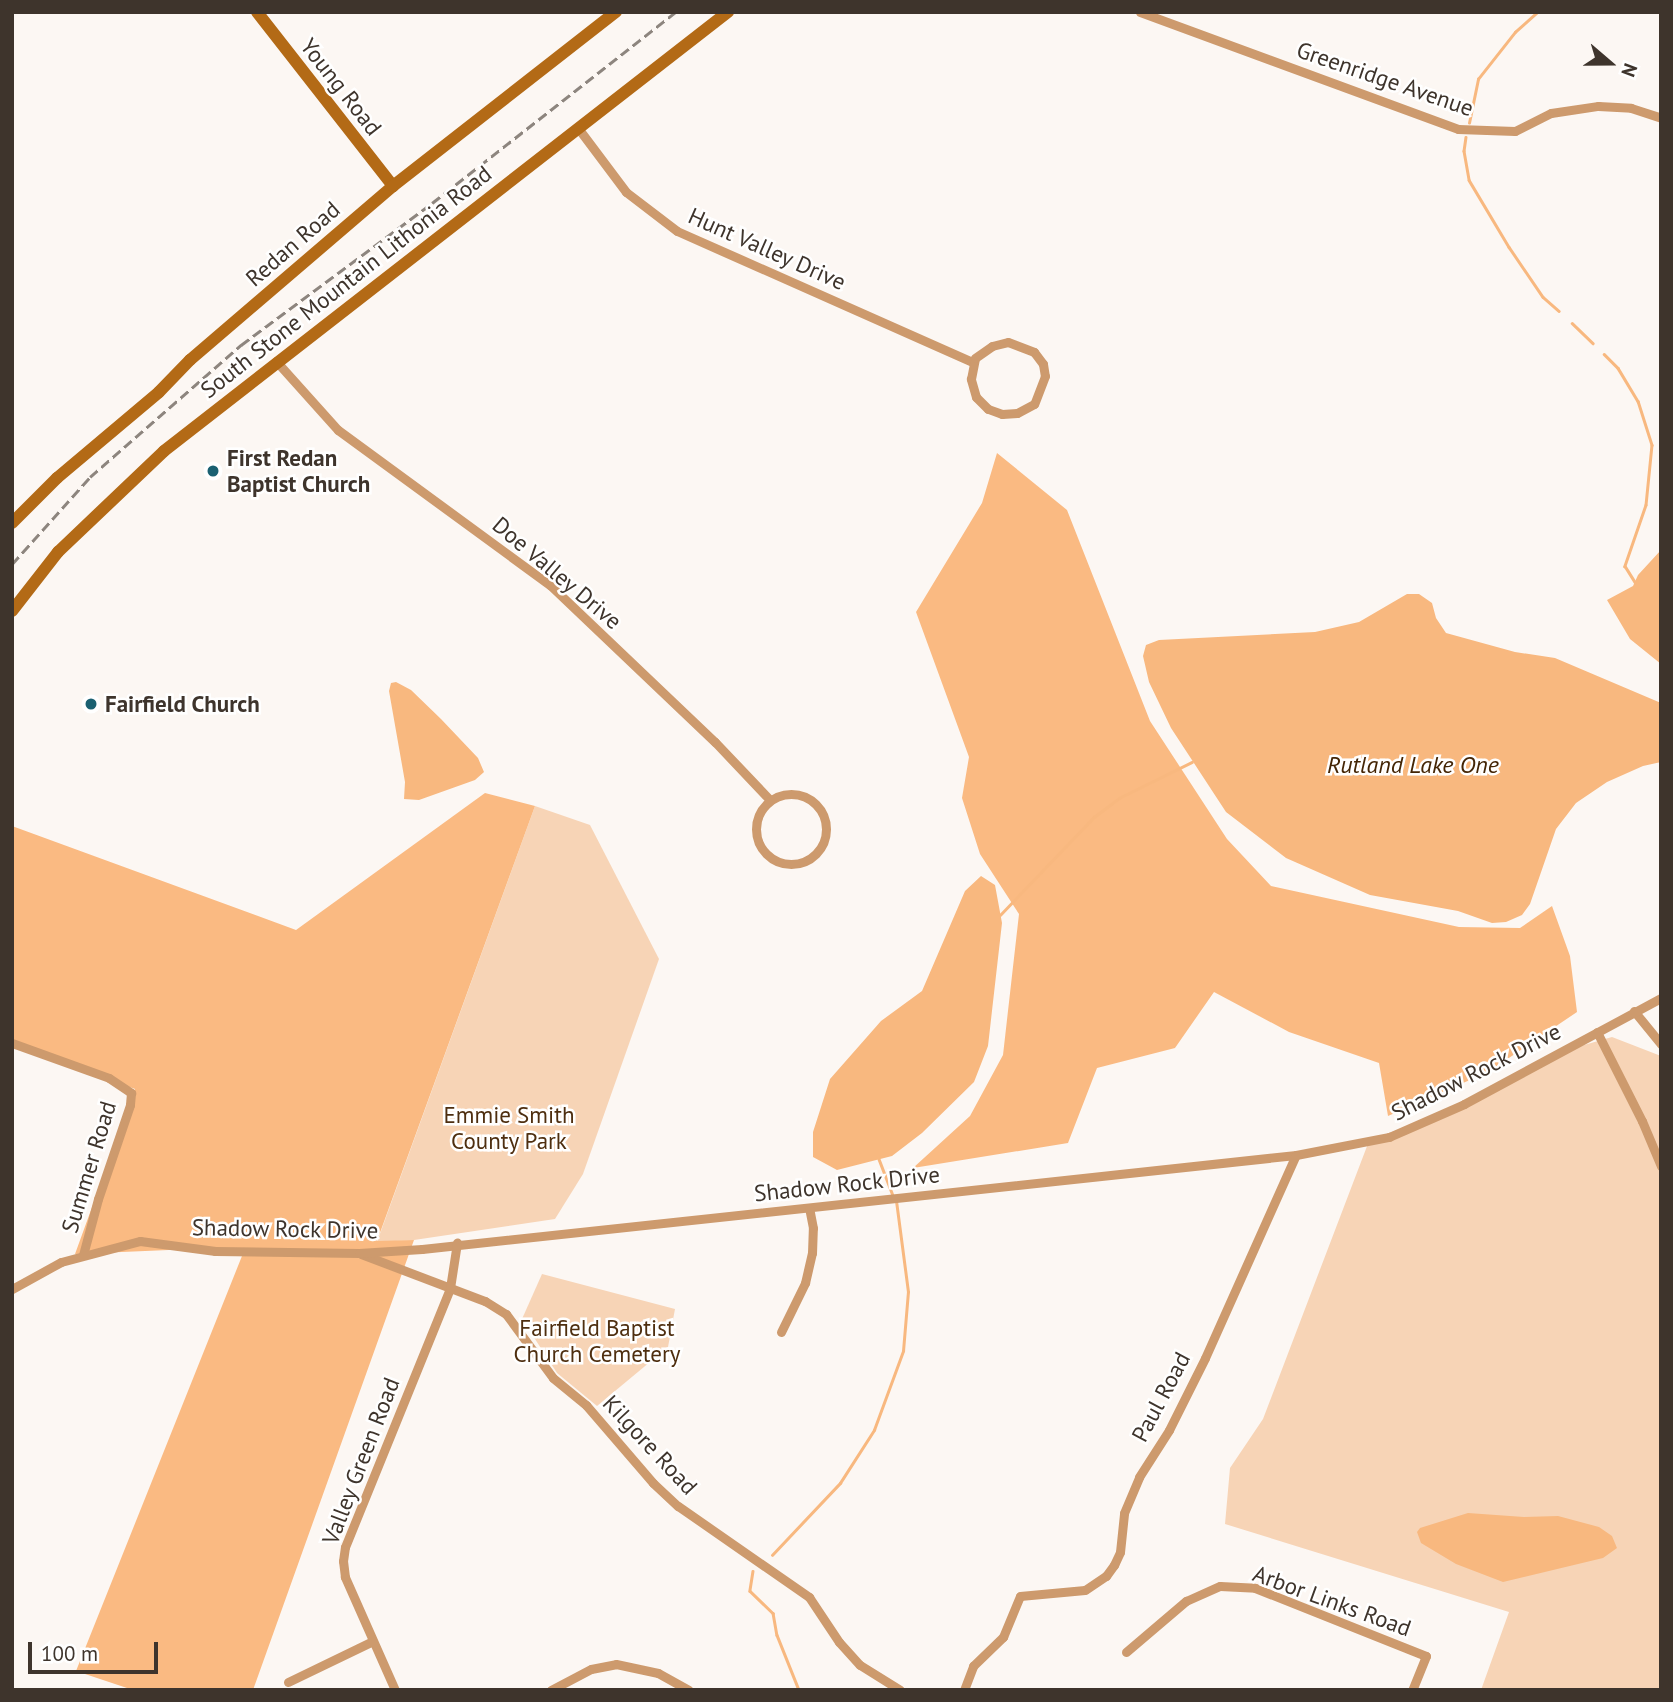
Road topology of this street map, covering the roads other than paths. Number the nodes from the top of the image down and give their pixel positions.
1 (257, 12) edge
2 (616, 12) edge
3 (728, 12) edge
4 (1140, 12) edge
5 (1661, 118) edge
6 (578, 128) junction
7 (393, 186) junction
8 (276, 361) junction
9 (973, 362) junction
10 (12, 523) edge
11 (12, 611) edge
12 (770, 800) junction
13 (1661, 998) edge
14 (1634, 1011) junction
15 (1597, 1032) junction
16 (12, 1043) edge
17 (1661, 1044) edge
18 (1296, 1155) junction
19 (1661, 1166) edge
20 (809, 1208) junction
21 (457, 1243) junction
22 (359, 1253) junction
23 (83, 1255) junction
24 (450, 1288) junction
25 (12, 1289) edge
26 (781, 1332) dead end
27 (373, 1640) junction
28 (1126, 1652) dead end
29 (288, 1682) dead end
30 (395, 1690) edge
31 (551, 1690) edge
32 (689, 1690) edge
33 (900, 1690) edge
34 (964, 1690) edge
35 (1412, 1690) edge

1 - 7 main road, Young Road
2 - 7 main road, Redan Road
3 - 6 main road, South Stone Mountain Lithonia Road
4 - 5 street, Greenridge Avenue
6 - 8 main road, South Stone Mountain Lithonia Road
6 - 9 street, Hunt Valley Drive
7 - 10 main road, Redan Road
8 - 11 main road, South Stone Mountain Lithonia Road
8 - 12 street, Doe Valley Drive
9 - 9 street
12 - 12 street
13 - 14 street, Shadow Rock Drive
14 - 15 street, Shadow Rock Drive
14 - 17 street
15 - 18 street, Shadow Rock Drive
15 - 19 street
16 - 23 street, Summer Road
18 - 20 street, Shadow Rock Drive
18 - 34 street, Paul Road
20 - 21 street, Shadow Rock Drive
20 - 26 street
21 - 22 street, Shadow Rock Drive
21 - 24 street, Valley Green Road
22 - 23 street, Shadow Rock Drive
22 - 24 street, Kilgore Road
23 - 25 street, Shadow Rock Drive
24 - 27 street, Valley Green Road
24 - 33 street, Kilgore Road
27 - 29 street
27 - 30 street, Valley Green Road
28 - 35 street, Arbor Links Road
31 - 32 street

